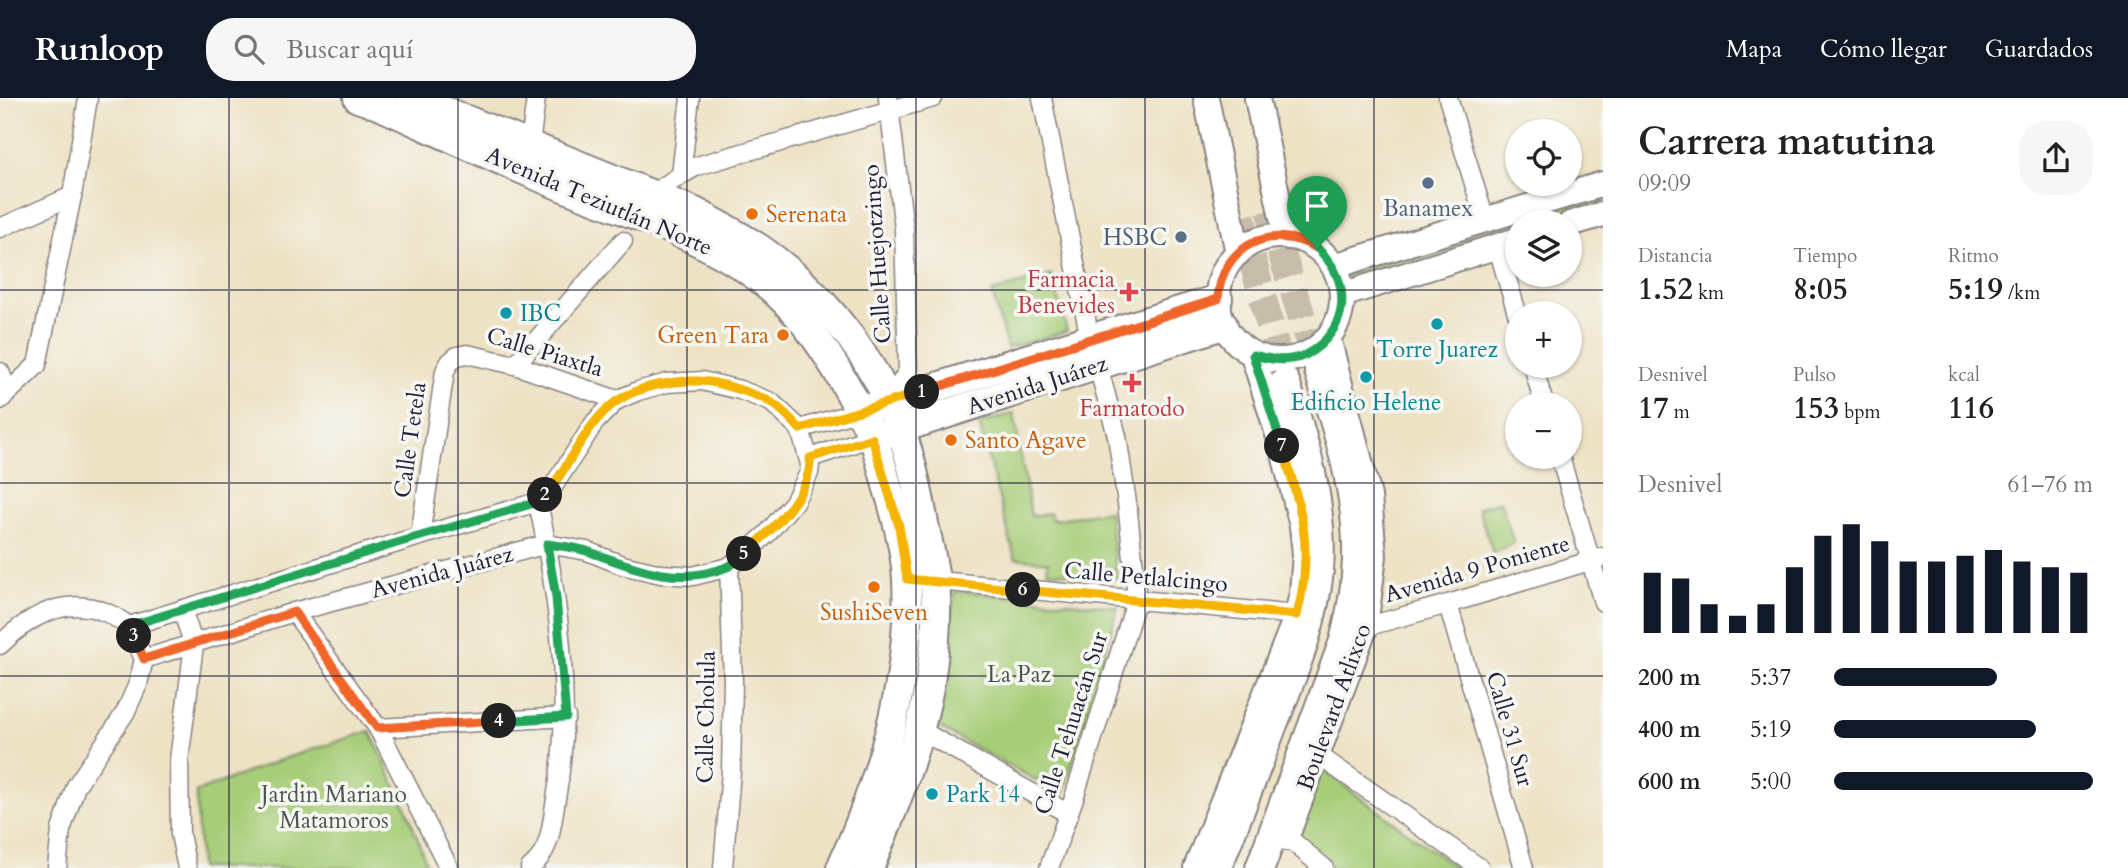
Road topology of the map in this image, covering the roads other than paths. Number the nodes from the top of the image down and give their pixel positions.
1 (88, 98) edge
2 (412, 98) edge
3 (536, 98) edge
4 (690, 98) edge
5 (933, 98) edge
6 (1042, 98) edge
7 (1206, 98) edge
8 (1257, 98) edge
9 (1448, 98) edge
10 (374, 101) edge
11 (890, 104) edge
12 (530, 145) junction
13 (681, 175) junction
14 (1603, 184) edge
15 (72, 196) junction
16 (644, 205) junction
17 (1603, 214) edge
18 (1485, 220) junction
19 (1582, 220) edge
20 (0, 228) edge
21 (1286, 237) junction
22 (623, 241) dead end
23 (1505, 243) edge
24 (1238, 253) junction
25 (1334, 266) junction
26 (1342, 295) junction
27 (1221, 312) junction
28 (1328, 338) junction
29 (1094, 353) junction
30 (1253, 355) junction
31 (457, 356) joint
32 (515, 365) junction
33 (1319, 371) tunnel mouth
34 (0, 372) edge
35 (1285, 382) tunnel mouth
36 (4, 396) edge
37 (617, 400) junction
38 (889, 402) junction
39 (860, 411) junction
40 (800, 429) junction
41 (900, 430) junction
42 (872, 438) junction
43 (810, 458) junction
44 (1564, 469) edge
45 (538, 502) junction
46 (420, 536) junction
47 (547, 544) junction
48 (1597, 559) edge
49 (729, 567) junction
50 (921, 580) junction
51 (1136, 600) junction
52 (1603, 602) edge
53 (1448, 604) junction
54 (182, 610) junction
55 (294, 612) junction
56 (1297, 615) junction
57 (129, 626) junction
58 (1365, 627) junction
59 (0, 645) edge
60 (194, 645) junction
61 (144, 659) junction
62 (566, 717) junction
63 (377, 728) junction
64 (920, 730) junction
65 (1318, 755) junction
66 (1069, 814) junction
67 (1286, 836) junction
68 (57, 868) edge
69 (187, 868) edge
70 (449, 868) edge
71 (530, 868) edge
72 (723, 868) edge
73 (841, 868) edge
74 (869, 868) edge
75 (1049, 868) edge
76 (1196, 868) edge
77 (1217, 868) edge
78 (1260, 868) edge
79 (1274, 868) edge
80 (1324, 868) edge
81 (1480, 868) edge
82 (1524, 868) edge

1 - 15 street
2 - 12 main road, Avenida Teziutlán Norte
3 - 12 street
4 - 13 street
5 - 11 street
6 - 29 street, Calle Tehuacán Sur
7 - 24 main road
8 - 21 main road
9 - 18 street
10 - 16 main road, Avenida Teziutlán Norte
11 - 13 street
11 - 38 street, Calle Huejotzingo
12 - 16 main road, Avenida Teziutlán Norte
13 - 16 street
14 - 18 main road
15 - 20 street
15 - 36 street
16 - 38 main road, Avenida Teziutlán Norte
16 - 39 main road, Avenida Teziutlán Norte
17 - 19 main road
18 - 25 main road
21 - 24 main road
21 - 25 main road
22 - 32 street
23 - 26 main road
24 - 27 main road
25 - 26 main road
26 - 28 main road
27 - 29 main road, Avenida Juárez
27 - 30 main road
28 - 30 main road
28 - 58 main road, Boulevard Atlixco
29 - 38 main road, Avenida Juárez
29 - 41 main road, Avenida Juárez
29 - 51 street, Calle Tehuacán Sur
30 - 56 main road
31 - 32 street, Calle Piaxtla
31 - 46 street, Calle Tetela
32 - 37 street, Calle Piaxtla
33 - 78 main road, Boulevard Atlixco
34 - 36 street
35 - 77 main road
37 - 40 street
37 - 45 street
38 - 39 main road, Avenida Juárez
38 - 41 main road, Avenida Teziutlán Norte
39 - 40 street, Avenida Juárez
39 - 42 main road, Avenida Teziutlán Norte
40 - 43 street
41 - 42 main road, Avenida Juárez
41 - 50 main road, Avenida Teziutlán Norte
42 - 43 street, Avenida Juárez
42 - 50 main road, Avenida Teziutlán Norte
43 - 49 street, Avenida Juárez
44 - 48 street
45 - 46 street, Avenida Juárez
45 - 47 street
46 - 54 street, Avenida Juárez
47 - 49 street, Avenida Juárez
47 - 55 street, Avenida Juárez
47 - 62 street
48 - 52 street
48 - 53 street, Avenida 9 Poniente
49 - 72 street, Calle Cholula
50 - 51 street, Calle Petlalcingo
50 - 64 main road
50 - 73 main road
51 - 56 street, Calle Petlalcingo
51 - 66 street, Calle Tehuacán Sur
53 - 58 street, Avenida 9 Poniente
53 - 82 street, Calle 31 Sur
54 - 57 street, Avenida Juárez
54 - 60 street
55 - 60 street, Avenida Juárez
55 - 63 street
56 - 76 main road
57 - 59 street
57 - 61 street
58 - 65 main road, Boulevard Atlixco
60 - 61 street, Avenida Juárez
60 - 69 street
61 - 68 street
62 - 63 street
62 - 71 street
63 - 70 street
64 - 66 street
64 - 74 main road
65 - 67 main road, Boulevard Atlixco
65 - 81 street
66 - 75 street, Calle Tehuacán Sur
67 - 79 main road, Boulevard Atlixco
67 - 80 street

